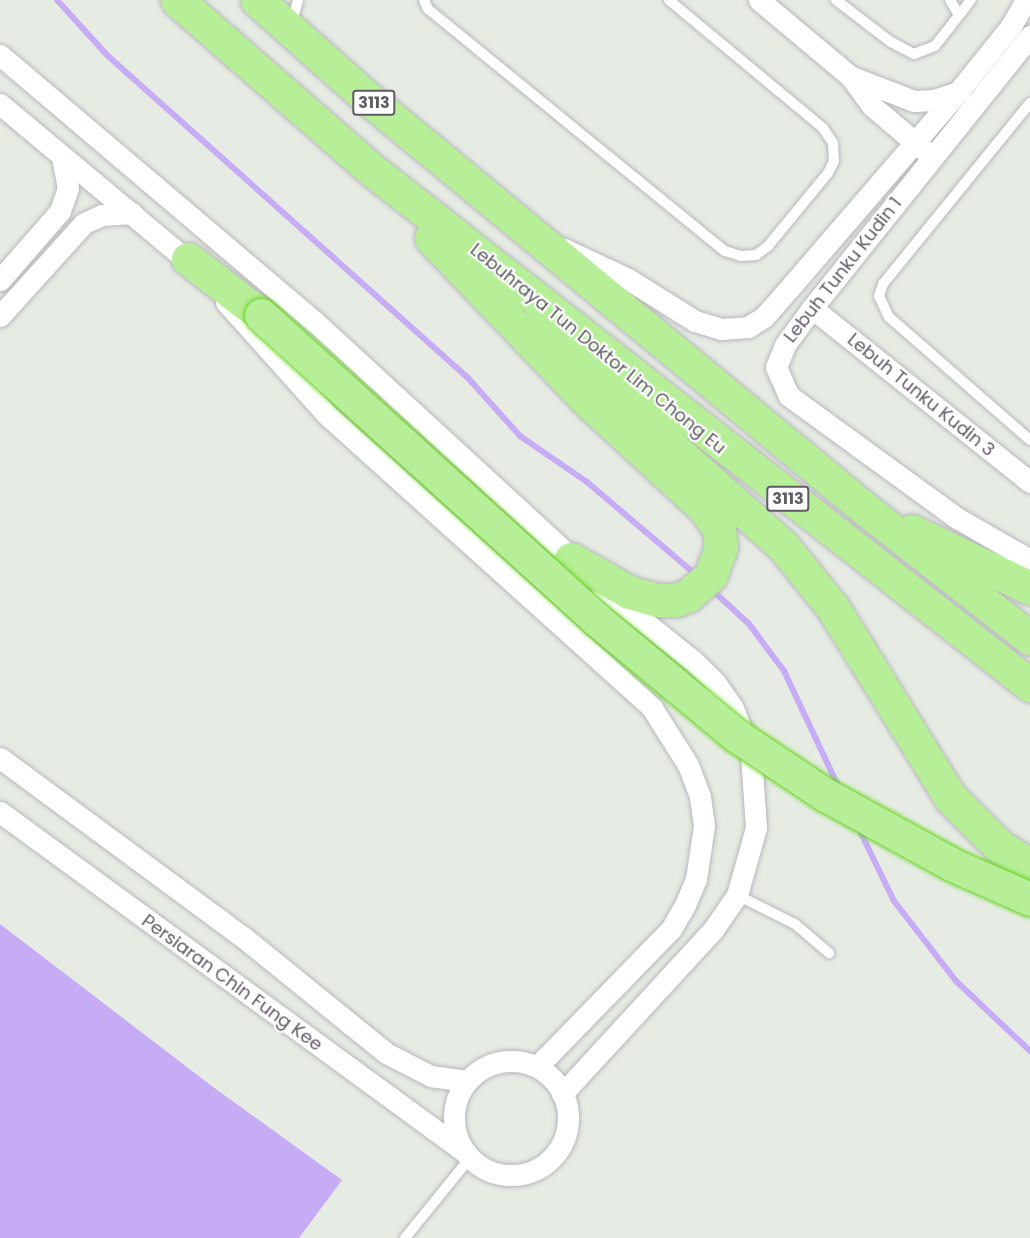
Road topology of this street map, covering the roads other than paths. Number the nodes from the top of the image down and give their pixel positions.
1 (177, 0) edge
2 (257, 0) edge
3 (298, 0) edge
4 (424, 0) edge
5 (669, 0) edge
6 (759, 0) edge
7 (836, 0) edge
8 (950, 0) edge
9 (971, 0) edge
10 (1026, 0) edge
11 (959, 15) junction
12 (290, 31) junction
13 (1030, 36) edge
14 (0, 55) edge
15 (851, 77) junction
16 (957, 92) junction
17 (1030, 103) edge
18 (0, 104) edge
19 (913, 141) junction
20 (62, 157) junction
21 (932, 157) junction
22 (372, 170) junction
23 (132, 213) junction
24 (417, 224) junction
25 (542, 239) junction
26 (188, 259) junction
27 (0, 280) edge
28 (812, 308) junction
29 (0, 316) edge
30 (1030, 440) edge
31 (1030, 482) edge
32 (864, 508) junction
33 (571, 559) junction
34 (1030, 560) edge
35 (1030, 588) edge
36 (1030, 638) edge
37 (692, 660) junction
38 (1030, 686) edge
39 (652, 708) junction
40 (0, 758) edge
41 (0, 812) edge
42 (1030, 865) edge
43 (737, 895) junction
44 (1030, 899) edge
45 (829, 953) dead end
46 (537, 1067) junction
47 (467, 1081) junction
48 (562, 1094) junction
49 (467, 1155) junction
50 (405, 1238) edge

1 - 22 highway, Lebuhraya Tun Doktor Lim Chong Eu / 3113
2 - 12 highway, 3113
3 - 12 lane
4 - 5 lane
6 - 15 street
7 - 11 lane
8 - 11 lane
9 - 11 lane
10 - 16 street, Lebuh Tunku Kudin 1
12 - 25 highway, 3113
13 - 21 street, Lebuh Tunku Kudin 1
14 - 33 street
15 - 16 street
15 - 19 street
16 - 19 street, Lebuh Tunku Kudin 1
17 - 30 lane
18 - 20 street
19 - 21 street
19 - 25 street, Lebuh Tunku Kudin 1
20 - 23 street
20 - 27 street
21 - 28 street, Lebuh Tunku Kudin 1
22 - 24 highway
22 - 38 highway, Lebuhraya Tun Doktor Lim Chong Eu / 3113
23 - 26 street
23 - 29 street
24 - 33 highway
24 - 42 highway
25 - 32 highway, 3113
26 - 39 street
26 - 44 highway, bridge
28 - 31 street, Lebuh Tunku Kudin 3
28 - 34 street, Lebuh Tunku Kudin 1
32 - 35 highway
32 - 36 highway, 3113
33 - 37 street
37 - 39 street
37 - 43 street
39 - 46 street
40 - 47 street, Persiaran Chin Fung Kee
41 - 49 street, Persiaran Chin Fung Kee
43 - 45 lane
43 - 48 street
46 - 47 street
46 - 48 street
47 - 49 street
48 - 49 street
49 - 50 lane

